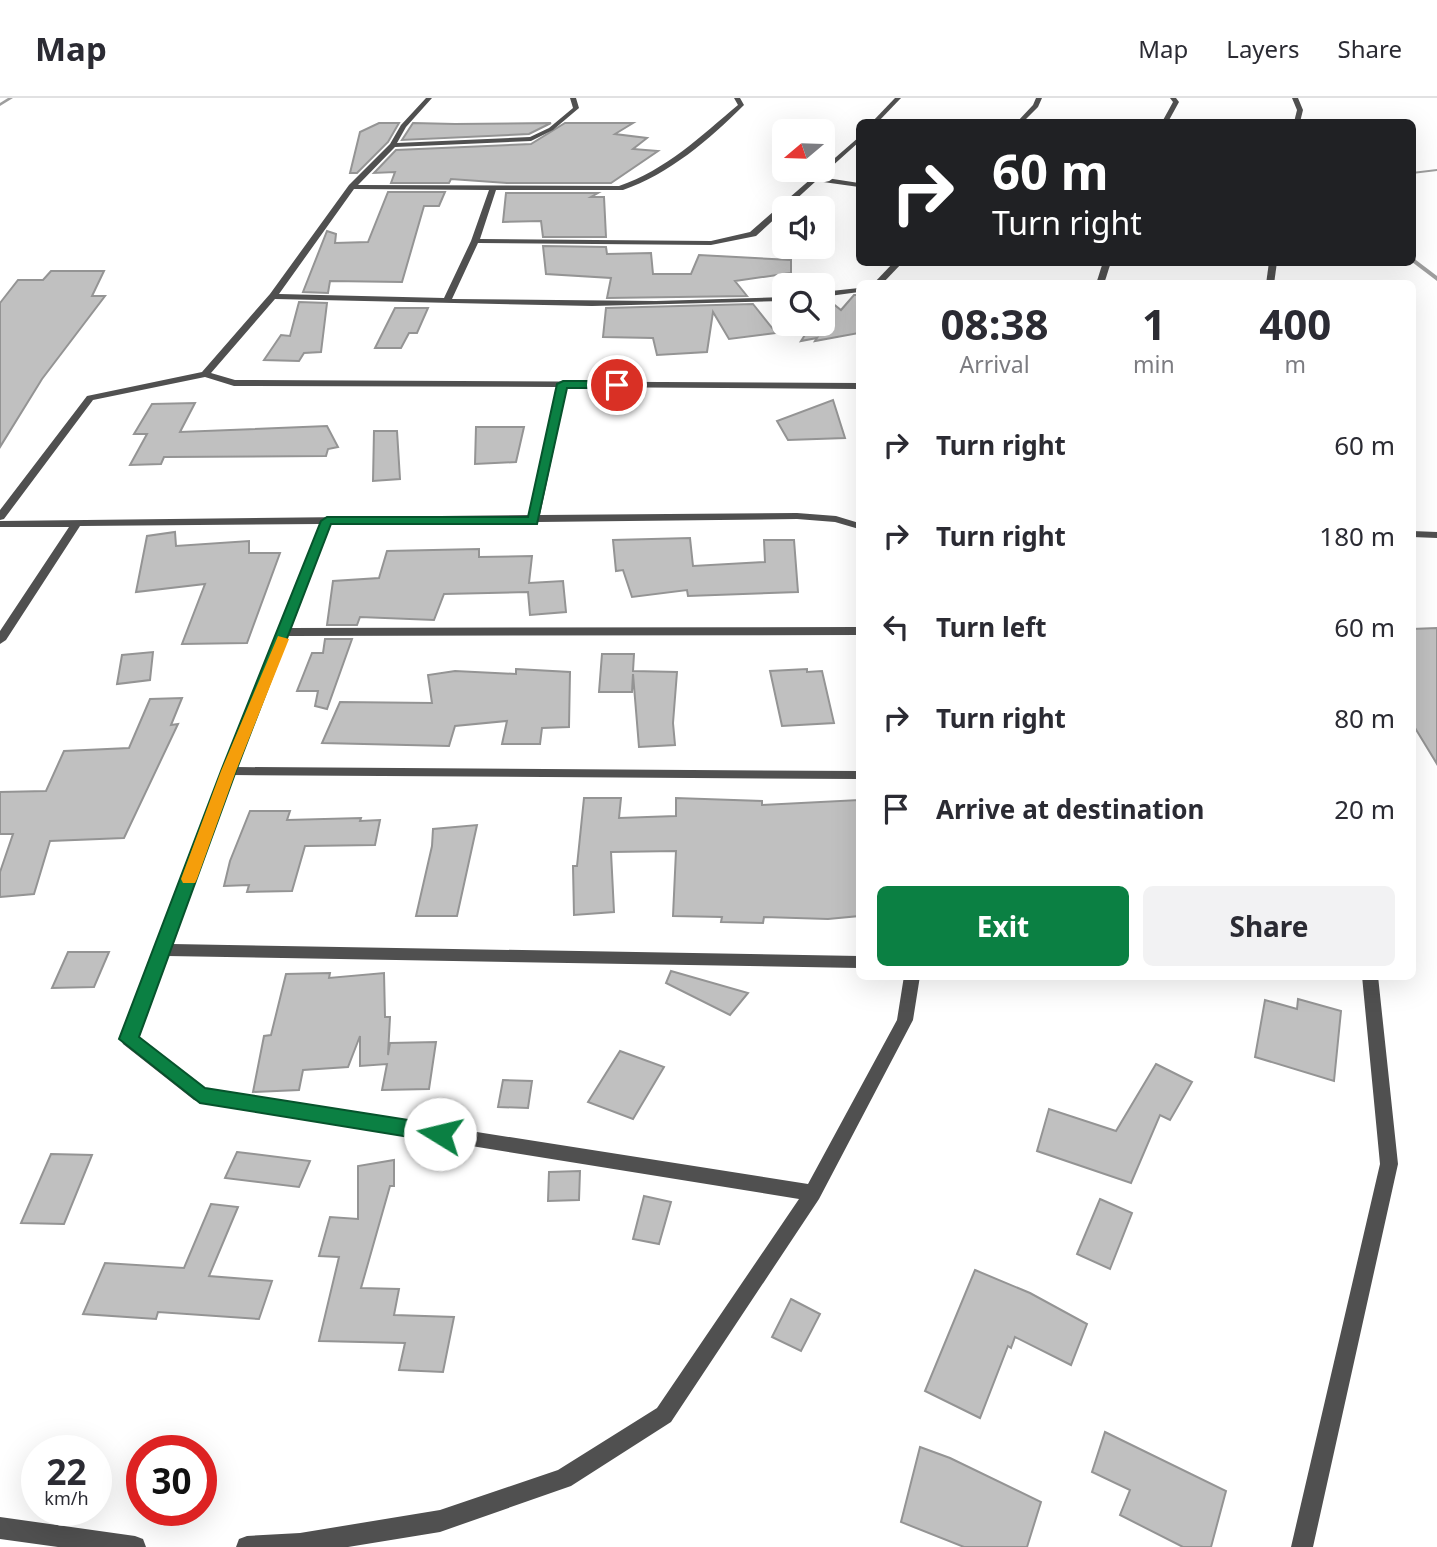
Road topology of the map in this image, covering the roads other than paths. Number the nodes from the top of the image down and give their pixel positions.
1 (429, 98) edge
2 (573, 98) edge
3 (737, 98) edge
4 (898, 98) edge
5 (1039, 98) edge
6 (1173, 98) edge
7 (1295, 98) edge
8 (878, 119) edge
9 (1023, 119) edge
10 (1168, 119) edge
11 (1298, 119) edge
12 (856, 142) edge
13 (393, 145) junction
14 (835, 161) edge
15 (813, 182) edge
16 (835, 182) edge
17 (856, 185) edge
18 (352, 187) junction
19 (493, 188) junction
20 (475, 241) junction
21 (895, 266) edge
22 (881, 280) edge
23 (856, 290) edge
24 (835, 293) edge
25 (274, 296) junction
26 (447, 300) junction
27 (772, 300) edge
28 (205, 374) junction
29 (563, 384) junction
30 (856, 386) edge
31 (0, 517) edge
32 (327, 521) junction
33 (533, 521) junction
34 (0, 524) edge
35 (75, 524) junction
36 (856, 525) edge
37 (1416, 534) edge
38 (1437, 535) edge
39 (856, 631) edge
40 (286, 632) junction
41 (0, 640) edge
42 (228, 771) junction
43 (856, 775) edge
44 (163, 950) junction
45 (856, 962) edge
46 (911, 980) edge
47 (1370, 980) edge
48 (813, 1193) junction
49 (0, 1528) edge
50 (135, 1547) edge
51 (247, 1547) edge
52 (1301, 1547) edge

1 - 13 street
2 - 13 street
3 - 19 street
4 - 8 street
5 - 9 street
6 - 10 street
7 - 11 street
12 - 14 street
13 - 18 street
15 - 20 street
16 - 17 street
18 - 19 street
18 - 25 street
19 - 20 street
20 - 26 street
21 - 22 street
23 - 24 street
25 - 26 street
25 - 28 street
26 - 27 street
28 - 29 street
28 - 31 street
29 - 30 street
29 - 33 street
32 - 33 street
32 - 35 street
32 - 40 street
33 - 36 street
34 - 35 street
35 - 41 street
37 - 38 street
39 - 40 street
40 - 42 street
42 - 43 street
42 - 44 street
44 - 45 street
44 - 48 street
46 - 48 street
47 - 52 street
48 - 51 street
49 - 50 street

